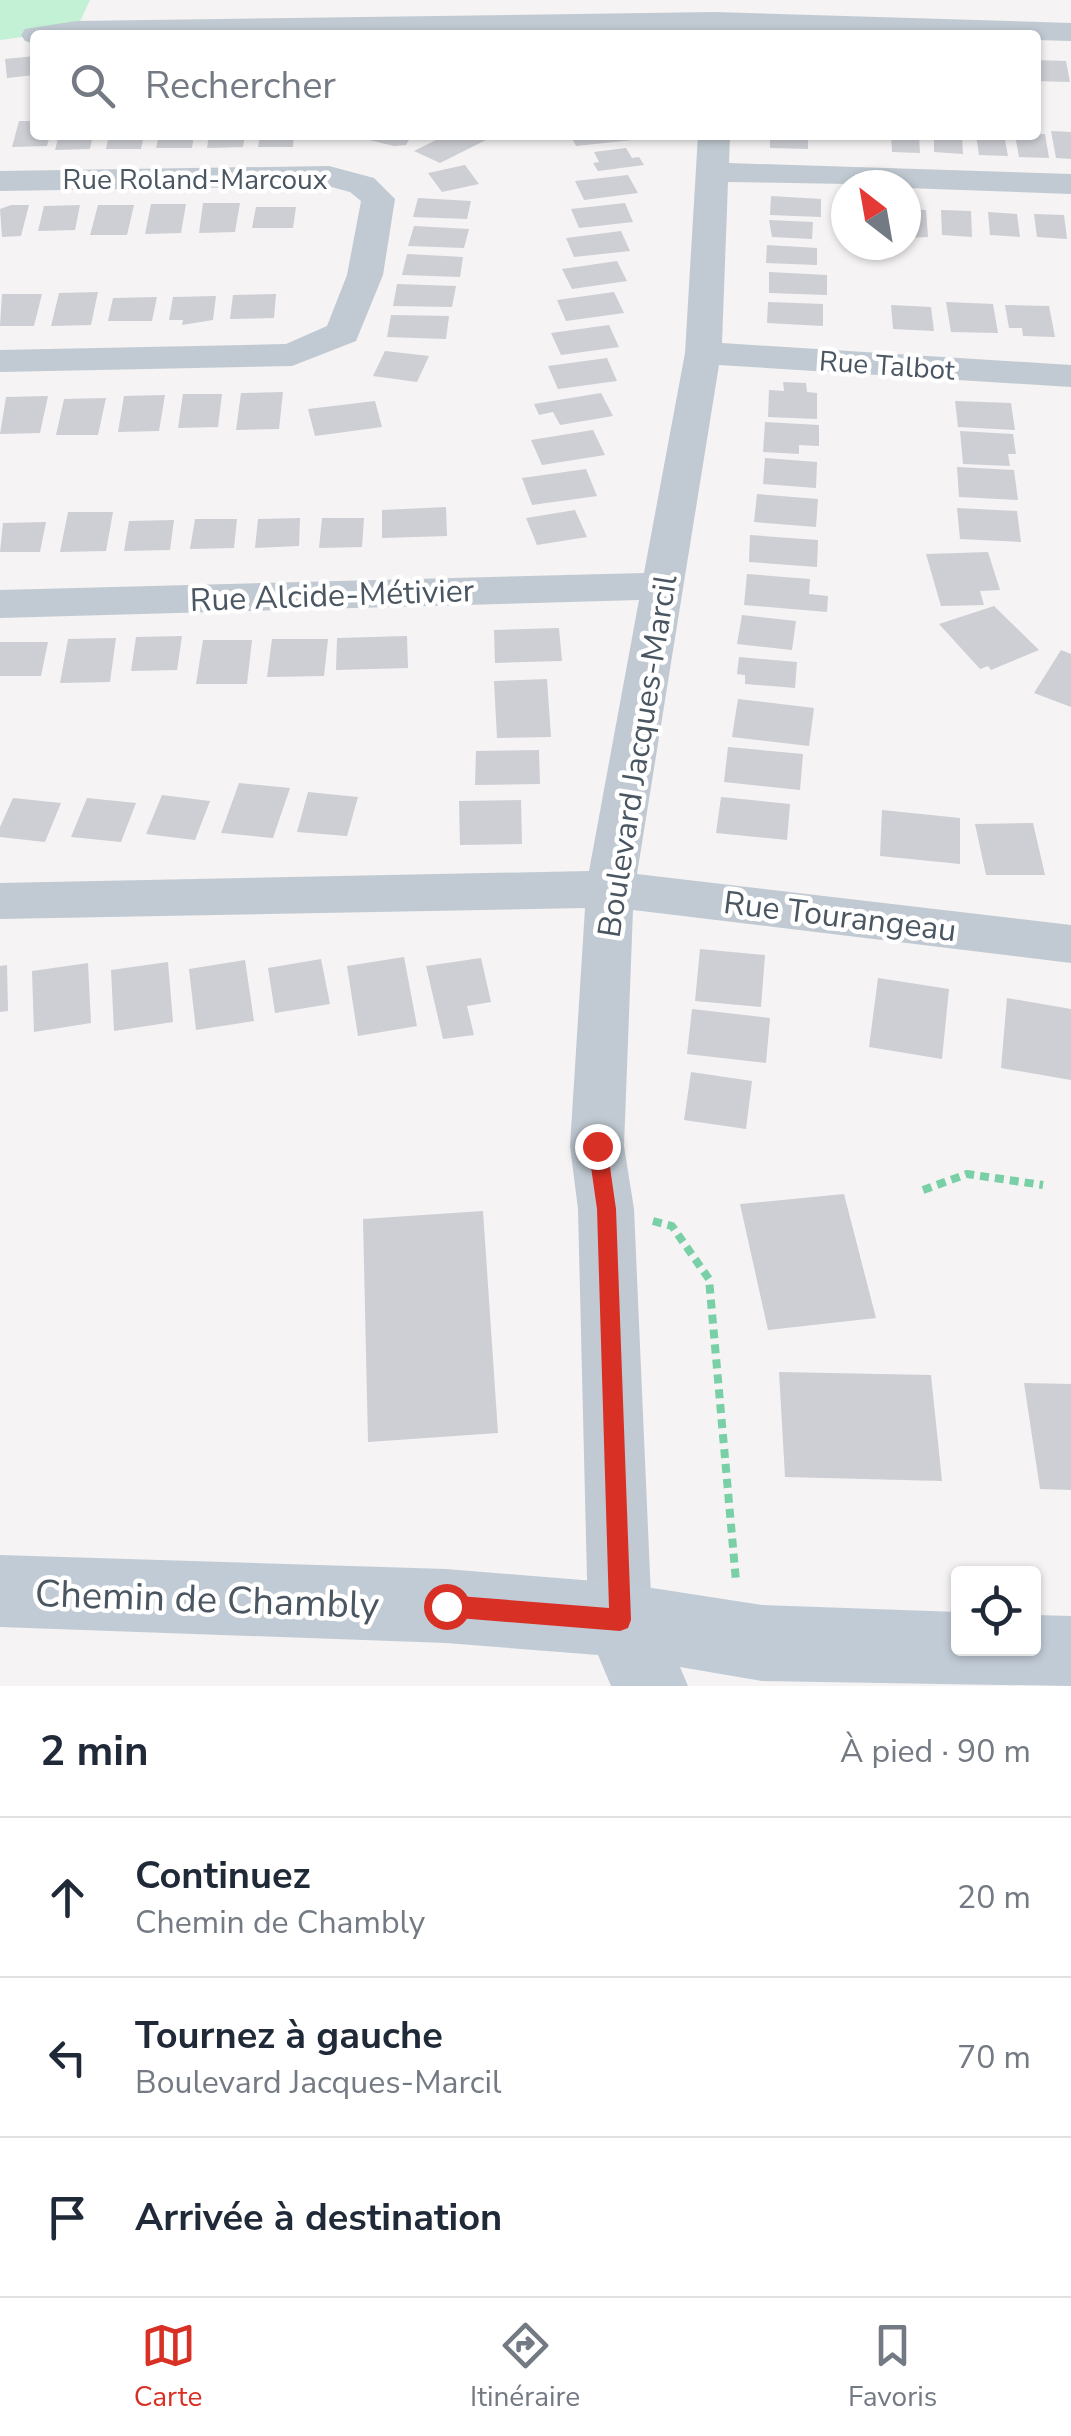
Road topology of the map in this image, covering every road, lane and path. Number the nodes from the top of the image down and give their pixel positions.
1 (1019, 0) edge
2 (716, 18) edge
3 (76, 30) edge
4 (1025, 30) joint
5 (1041, 31) edge
6 (1071, 32) edge
7 (30, 36) edge
8 (0, 40) edge
9 (713, 153) edge
10 (0, 180) edge
11 (1071, 184) edge
12 (703, 353) junction
13 (0, 361) edge
14 (1071, 376) edge
15 (664, 586) junction
16 (0, 604) edge
17 (610, 888) junction
18 (0, 901) edge
19 (1071, 944) edge
20 (1043, 1185) dead end
21 (924, 1190) dead end
22 (606, 1209) junction
23 (0, 1591) edge
24 (741, 1639) junction
25 (614, 1653) edge
26 (1071, 1654) edge
27 (650, 1686) edge

1 - 4 street
2 - 3 street
2 - 4 street
5 - 6 street
7 - 8 street
9 - 11 street
9 - 12 street, Boulevard Jacques-Marcil
10 - 13 street, Rue Roland-Marcoux
12 - 14 street, Rue Talbot
12 - 15 street, Boulevard Jacques-Marcil
15 - 16 street, Rue Alcide-Métivier
15 - 17 street, Boulevard Jacques-Marcil
17 - 18 street
17 - 19 street, Rue Tourangeau
17 - 22 street, Boulevard Jacques-Marcil
20 - 21 path
22 - 24 path
22 - 25 street, Boulevard Jacques-Marcil
23 - 25 street, Chemin de Chambly
24 - 25 street, Chemin de Chambly
24 - 26 street, Chemin de Chambly
25 - 27 street, Boulevard Jacques-Marcil

